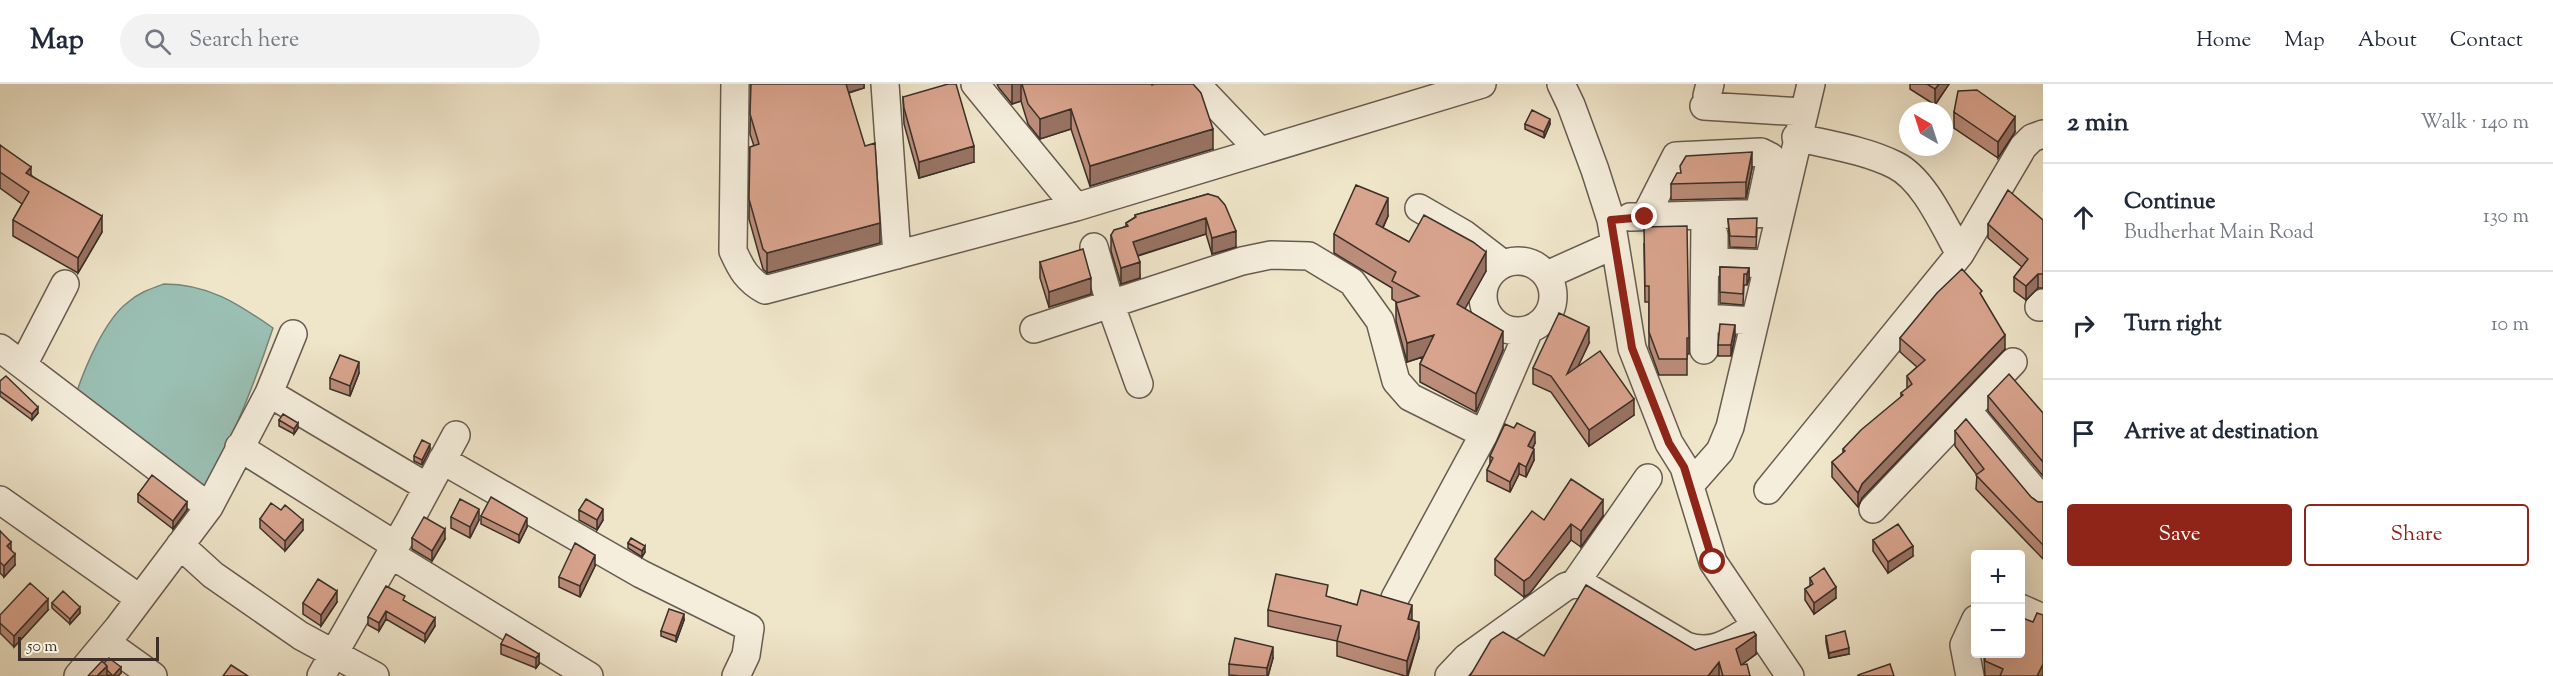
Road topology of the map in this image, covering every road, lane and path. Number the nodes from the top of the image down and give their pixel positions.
1 (735, 84) edge
2 (885, 84) edge
3 (975, 84) edge
4 (1196, 84) edge
5 (1482, 84) edge
6 (1561, 84) edge
7 (1811, 84) edge
8 (1707, 95) edge
9 (1800, 124) junction
10 (2043, 134) edge
11 (1260, 151) junction
12 (1076, 207) junction
13 (1419, 208) dead end
14 (1769, 213) junction
15 (1645, 217) junction
16 (1612, 233) junction
17 (1094, 247) dead end
18 (1960, 254) junction
19 (897, 255) junction
20 (1503, 264) junction
21 (1767, 264) junction
22 (1547, 275) junction
23 (65, 284) dead end
24 (1110, 303) junction
25 (1704, 318) junction
26 (1754, 321) junction
27 (1035, 329) dead end
28 (1529, 330) junction
29 (293, 334) dead end
30 (0, 348) edge
31 (1704, 350) dead end
32 (2013, 362) dead end
33 (23, 365) junction
34 (1139, 384) dead end
35 (269, 393) junction
36 (1967, 410) junction
37 (1484, 434) junction
38 (456, 435) dead end
39 (239, 447) junction
40 (442, 460) junction
41 (1705, 467) junction
42 (1648, 478) dead end
43 (427, 487) junction
44 (1767, 490) dead end
45 (0, 500) edge
46 (2043, 501) edge
47 (209, 507) junction
48 (1873, 509) dead end
49 (180, 545) junction
50 (393, 550) junction
51 (1575, 584) junction
52 (139, 598) junction
53 (1395, 598) edge
54 (2025, 610) edge
55 (2043, 618) edge
56 (1756, 626) junction
57 (1971, 630) edge
58 (107, 643) junction
59 (327, 665) edge
60 (78, 676) edge
61 (153, 676) edge
62 (375, 676) edge
63 (589, 676) edge
64 (736, 676) edge
65 (1449, 676) edge
66 (1791, 676) edge
67 (1970, 676) edge

1 - 19 street
2 - 19 street
3 - 12 street
4 - 11 street
5 - 11 street
6 - 16 street
7 - 9 street
8 - 9 street
9 - 14 street
9 - 18 street
10 - 18 street
11 - 12 street
12 - 19 street
13 - 20 street
14 - 15 street
14 - 15 street
14 - 21 street
15 - 16 street
16 - 22 street
16 - 41 street
17 - 24 street
18 - 44 street
20 - 22 street
20 - 28 street
21 - 25 street
21 - 26 street
22 - 28 street
23 - 33 street
24 - 27 street
24 - 34 street
24 - 37 street
25 - 26 street
25 - 31 street
26 - 41 street
28 - 37 street
29 - 35 street
30 - 33 street
32 - 36 street
33 - 47 street
35 - 39 street
35 - 43 street
36 - 46 street
36 - 48 street
37 - 53 street
38 - 40 street
39 - 47 street
39 - 50 street
40 - 43 street
40 - 64 street
41 - 56 street
42 - 51 street
43 - 50 street
45 - 52 street
47 - 49 street
49 - 52 street
49 - 59 street
50 - 59 street
50 - 63 street
51 - 56 street
51 - 65 street
52 - 58 street
54 - 55 street
56 - 66 street
57 - 67 street
58 - 60 street
58 - 61 street
59 - 62 street

